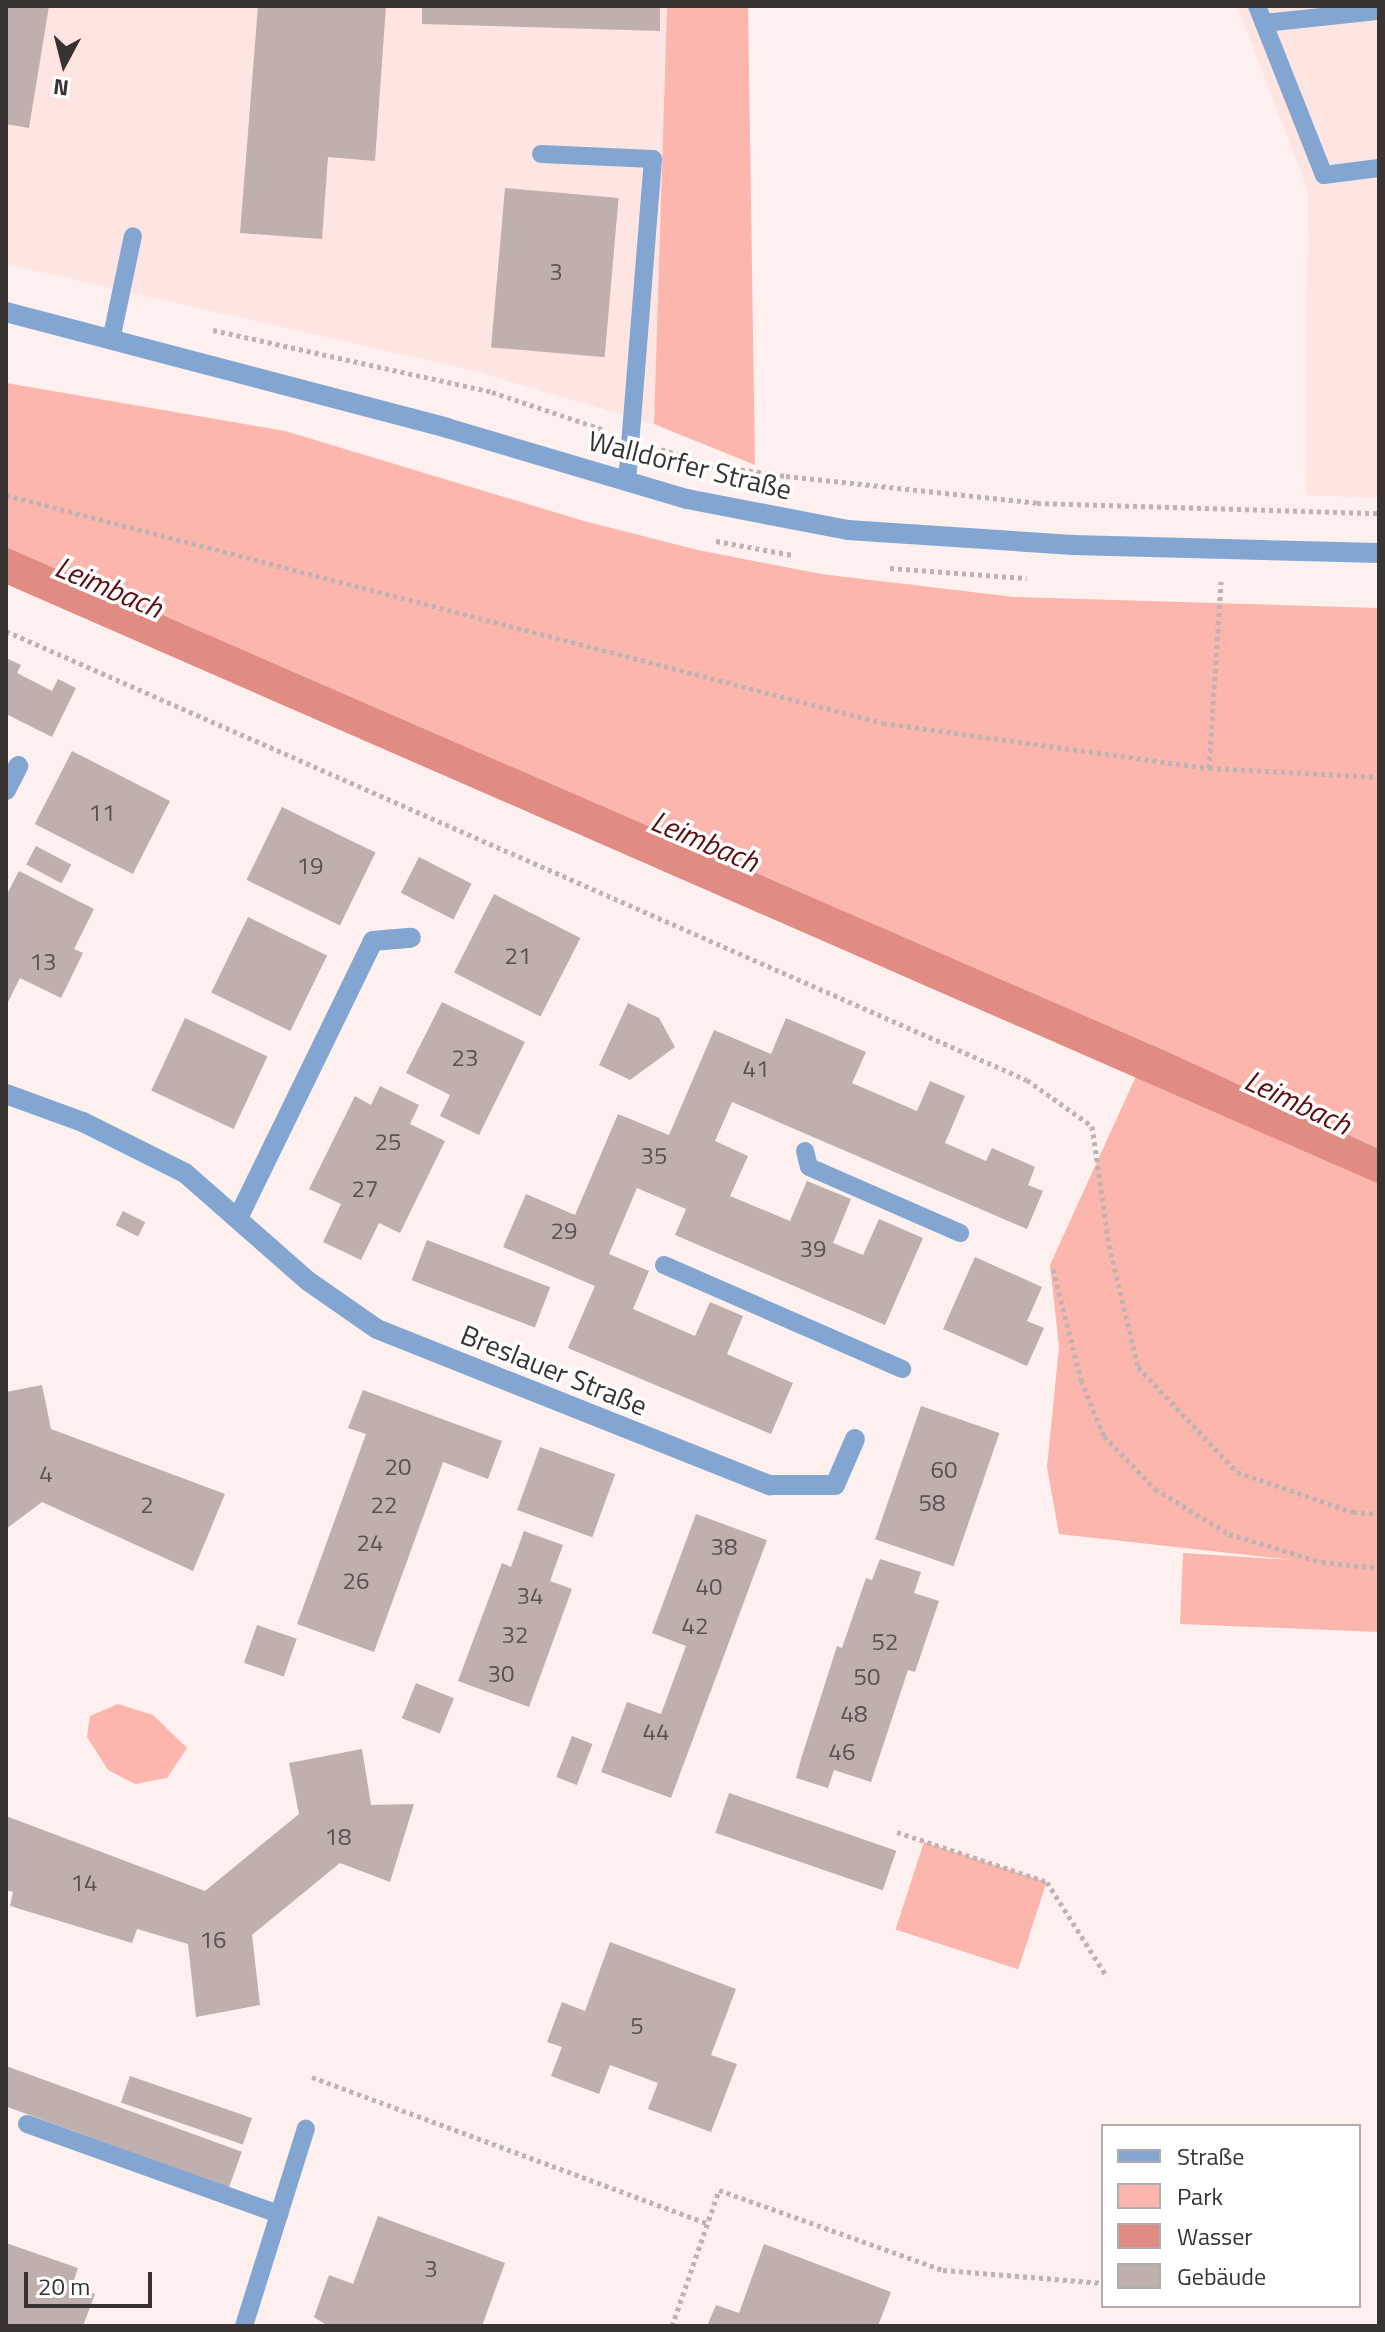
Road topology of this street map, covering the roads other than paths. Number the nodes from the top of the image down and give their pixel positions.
1 (1379, 11) edge
2 (1260, 15) edge
3 (541, 154) dead end
4 (1379, 168) edge
5 (133, 236) dead end
6 (6, 312) edge
7 (111, 340) junction
8 (627, 481) junction
9 (1379, 553) edge
10 (18, 766) dead end
11 (6, 790) edge
12 (411, 938) dead end
13 (6, 1094) edge
14 (805, 1151) dead end
15 (239, 1216) junction
16 (960, 1233) dead end
17 (664, 1265) dead end
18 (902, 1369) dead end
19 (855, 1439) dead end
20 (27, 2124) dead end
21 (306, 2128) dead end
22 (279, 2214) junction
23 (244, 2326) edge

1 - 2 lane
2 - 4 lane
3 - 8 lane
5 - 7 lane
6 - 7 street, Walldorfer Straße
7 - 8 street, Walldorfer Straße
8 - 9 street, Walldorfer Straße
10 - 11 street
12 - 15 street
13 - 15 street, Breslauer Straße
14 - 16 lane
15 - 19 street, Breslauer Straße
17 - 18 lane
20 - 22 lane
21 - 22 lane
22 - 23 lane

